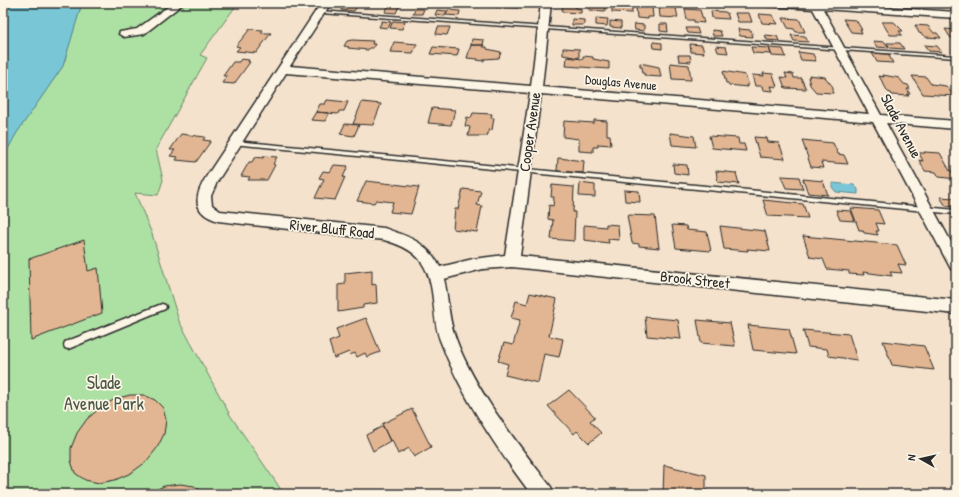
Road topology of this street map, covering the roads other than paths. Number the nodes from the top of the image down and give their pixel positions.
1 (179, 3) edge
2 (546, 3) edge
3 (767, 3) edge
4 (816, 5) edge
5 (323, 7) edge
6 (956, 15) edge
7 (544, 27) junction
8 (124, 34) dead end
9 (840, 48) junction
10 (956, 57) edge
11 (283, 69) junction
12 (536, 90) junction
13 (879, 118) junction
14 (956, 125) edge
15 (235, 143) junction
16 (524, 170) junction
17 (926, 210) junction
18 (956, 212) edge
19 (512, 261) junction
20 (956, 265) edge
21 (436, 276) junction
22 (956, 306) edge
23 (162, 307) dead end
24 (68, 345) dead end
25 (544, 494) edge

1 - 8 street
2 - 7 street, Cooper Avenue
3 - 4 street
4 - 6 street
4 - 9 street, Slade Avenue
5 - 7 lane
5 - 11 street, River Bluff Road
7 - 9 lane
7 - 12 street, Cooper Avenue
9 - 10 lane
9 - 13 street, Slade Avenue
11 - 12 street, Douglas Avenue
11 - 15 street, River Bluff Road
12 - 13 street, Douglas Avenue
12 - 16 street, Cooper Avenue
13 - 14 street, Douglas Avenue
13 - 17 street, Slade Avenue
15 - 16 lane
15 - 21 street, River Bluff Road
16 - 17 lane
16 - 19 street, Cooper Avenue
17 - 18 lane
17 - 20 street, Slade Avenue
19 - 21 street, Brook Street
19 - 22 street, Brook Street
21 - 25 street, River Bluff Road
23 - 24 lane

